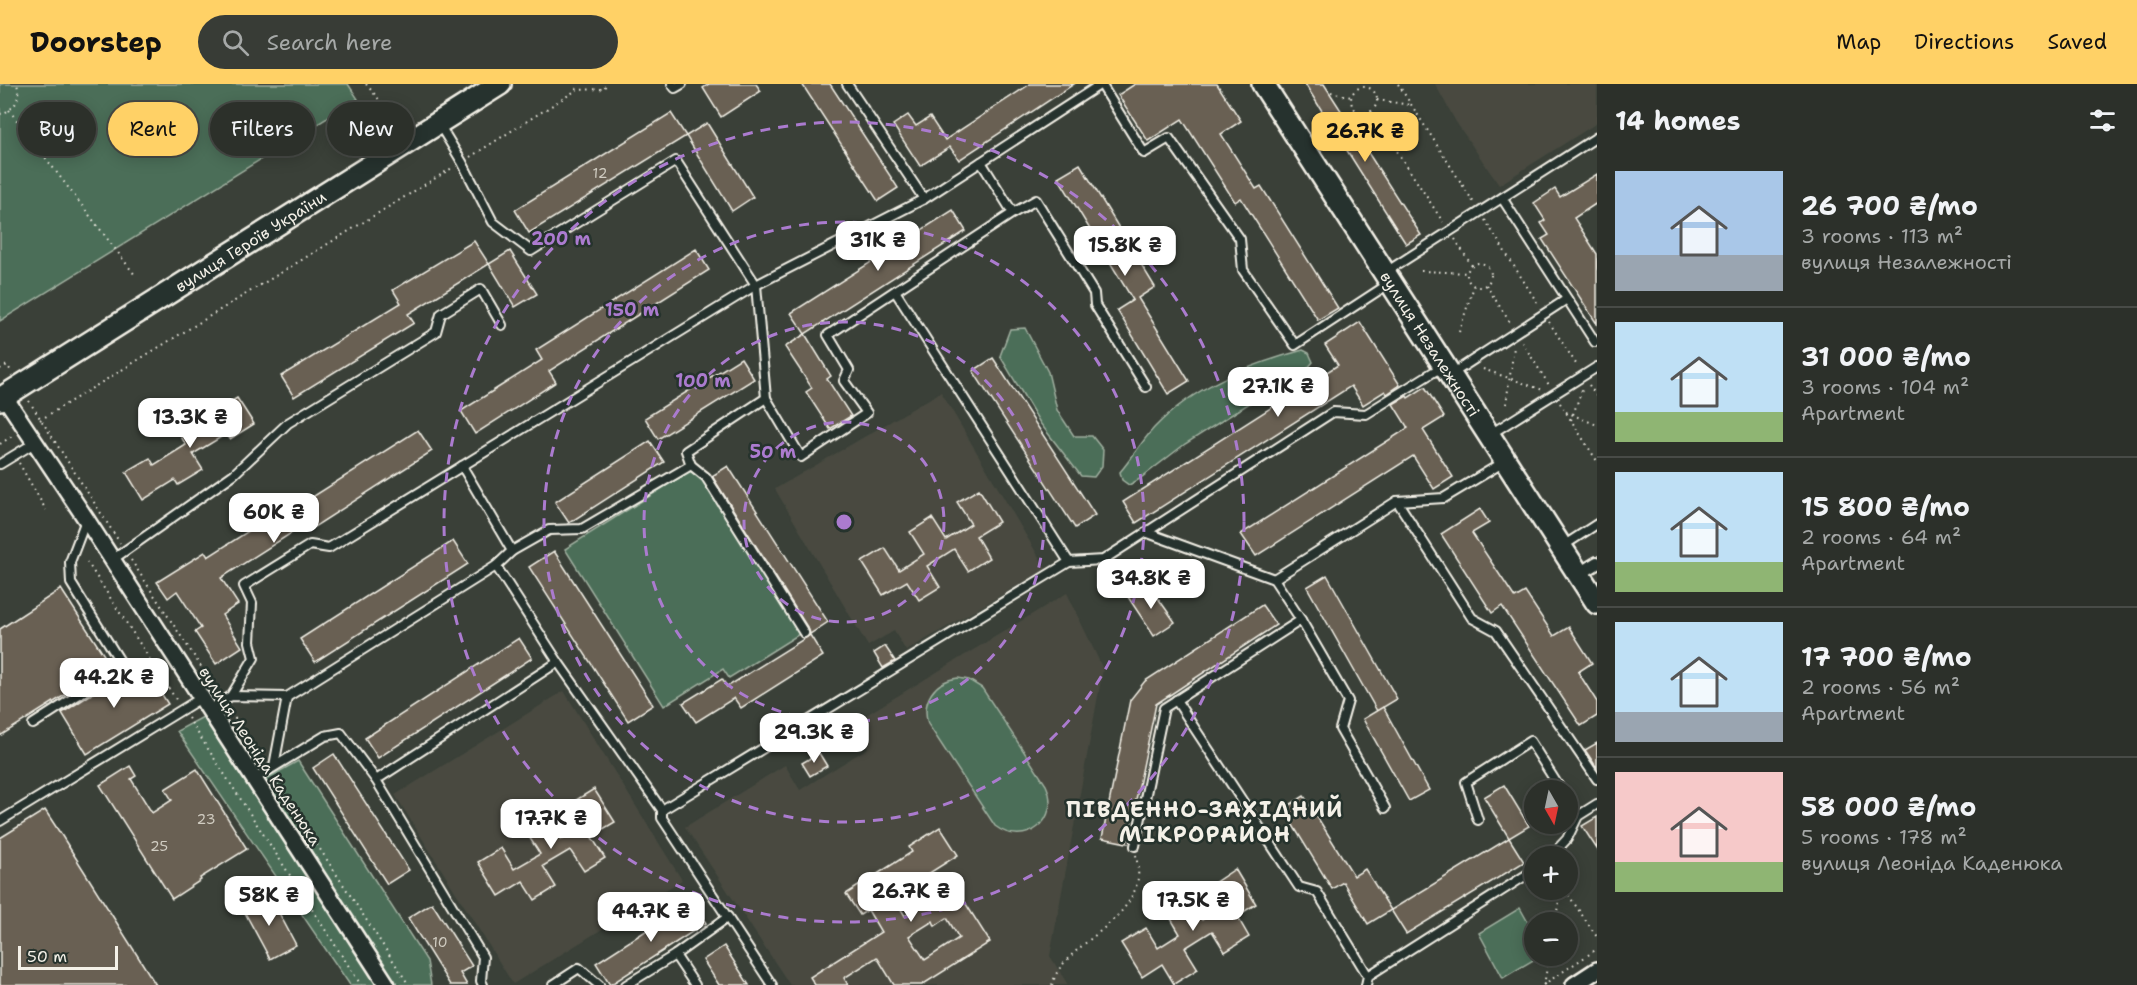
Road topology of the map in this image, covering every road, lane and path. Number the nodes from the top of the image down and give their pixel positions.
1 (17, 84) edge
2 (366, 84) edge
3 (500, 84) edge
4 (579, 84) edge
5 (606, 84) edge
6 (672, 84) edge
7 (682, 84) edge
8 (847, 84) edge
9 (1101, 84) edge
10 (1263, 84) edge
11 (1352, 84) edge
12 (1398, 84) edge
13 (1365, 85) edge
14 (1356, 89) junction
15 (575, 91) junction
16 (1331, 92) dead end
17 (1351, 97) junction
18 (1377, 100) junction
19 (1411, 105) junction
20 (9, 110) junction
21 (1371, 111) junction
22 (1360, 112) junction
23 (0, 114) edge
24 (438, 123) junction
25 (1357, 133) dead end
26 (1597, 137) edge
27 (462, 162) junction
28 (981, 162) junction
29 (1502, 198) junction
30 (924, 199) junction
31 (1479, 212) junction
32 (1013, 213) junction
33 (1449, 231) junction
34 (1472, 266) junction
35 (1421, 272) dead end
36 (1468, 273) junction
37 (135, 275) dead end
38 (1388, 278) junction
39 (756, 285) junction
40 (1486, 285) junction
41 (1474, 286) junction
42 (895, 291) junction
43 (1567, 299) junction
44 (1544, 314) junction
45 (502, 325) dead end
46 (1460, 332) dead end
47 (1516, 332) junction
48 (1595, 342) dead end
49 (7, 365) dead end
50 (1597, 367) edge
51 (0, 369) edge
52 (1483, 369) dead end
53 (1447, 370) junction
54 (1584, 377) junction
55 (1510, 378) junction
56 (1146, 387) dead end
57 (1554, 394) junction
58 (1597, 397) edge
59 (2, 398) edge
60 (766, 398) junction
61 (1506, 404) dead end
62 (1566, 412) junction
63 (1573, 415) junction
64 (1571, 420) junction
65 (1597, 425) edge
66 (26, 428) junction
67 (1489, 435) junction
68 (36, 442) junction
69 (14, 455) junction
70 (1506, 461) junction
71 (1597, 461) edge
72 (0, 464) edge
73 (691, 465) junction
74 (462, 466) junction
75 (1397, 501) junction
76 (46, 510) dead end
77 (86, 519) junction
78 (1597, 524) edge
79 (1148, 532) junction
80 (1561, 547) junction
81 (512, 551) junction
82 (112, 560) junction
83 (87, 562) dead end
84 (1069, 562) junction
85 (1597, 563) edge
86 (496, 566) junction
87 (1274, 579) junction
88 (1590, 585) edge
89 (1301, 620) junction
90 (804, 633) dead end
91 (558, 662) junction
92 (231, 696) junction
93 (287, 697) junction
94 (1176, 700) junction
95 (205, 704) junction
96 (182, 710) junction
97 (33, 724) dead end
98 (274, 766) junction
99 (254, 779) junction
100 (1597, 779) edge
101 (376, 780) junction
102 (1555, 780) edge
103 (1597, 804) edge
104 (1385, 808) dead end
105 (662, 810) junction
106 (1578, 816) edge
107 (1478, 820) dead end
108 (0, 821) edge
109 (1569, 834) edge
110 (1135, 846) joint
111 (1560, 846) edge
112 (1524, 876) edge
113 (1570, 900) edge
114 (728, 917) junction
115 (1597, 937) edge
116 (1597, 949) edge
117 (675, 955) junction
118 (1547, 966) edge
119 (1597, 970) edge
120 (1368, 976) junction
121 (361, 985) edge
122 (387, 985) edge
123 (483, 985) edge
124 (553, 985) edge
125 (599, 985) edge
126 (626, 985) edge
127 (694, 985) edge
128 (772, 985) edge
129 (1052, 985) edge
130 (1366, 985) edge
131 (1544, 985) edge
132 (1575, 985) edge

1 - 20 path
2 - 24 path
3 - 24 main road, вулиця Героїв України
4 - 15 path
5 - 15 path
6 - 7 lane
8 - 30 lane
9 - 28 lane
9 - 38 lane
10 - 38 main road, вулиця Незалежності
11 - 14 path
12 - 19 path
13 - 14 path
13 - 18 path
14 - 17 path
15 - 27 path
16 - 17 path
17 - 22 path
18 - 19 path
18 - 21 path
19 - 31 path
20 - 23 path
20 - 37 path
21 - 22 path
21 - 33 path
22 - 25 path
24 - 27 lane
24 - 59 main road, вулиця Героїв України
26 - 29 lane
27 - 39 lane
27 - 66 path
28 - 30 lane
28 - 32 lane
29 - 31 lane
29 - 43 lane
30 - 39 lane
31 - 33 lane
31 - 44 path
32 - 42 lane
32 - 56 lane
33 - 34 path
33 - 38 lane
34 - 36 path
34 - 40 path
35 - 36 path
36 - 41 path
38 - 53 main road, вулиця Незалежності
39 - 60 lane
39 - 74 lane
40 - 41 path
40 - 47 path
41 - 46 path
42 - 60 lane
42 - 84 lane
43 - 44 lane
43 - 48 lane
44 - 47 lane
44 - 54 path
45 - 82 lane
47 - 53 lane
47 - 55 path
47 - 57 path
49 - 51 path
50 - 54 lane
52 - 55 path
53 - 67 main road, вулиця Незалежності
53 - 79 lane
54 - 57 lane
54 - 58 path
54 - 63 path
55 - 57 path
55 - 61 path
57 - 62 path
57 - 67 lane
59 - 66 street, вулиця Леоніда Каденюка
60 - 73 lane
62 - 63 path
62 - 64 path
63 - 64 path
63 - 65 path
64 - 71 path
66 - 68 street, вулиця Леоніда Каденюка
67 - 70 main road, вулиця Незалежності
68 - 69 lane
68 - 77 street, вулиця Леоніда Каденюка
69 - 72 lane
69 - 76 path
70 - 75 lane
70 - 80 main road, вулиця Незалежності
73 - 81 lane
73 - 90 lane
74 - 81 lane
74 - 92 lane
75 - 87 lane
75 - 100 lane
77 - 82 street, вулиця Леоніда Каденюка
77 - 97 lane
78 - 80 lane
79 - 84 lane
79 - 87 lane
80 - 88 main road, вулиця Незалежності
81 - 86 lane
82 - 95 street, вулиця Леоніда Каденюка
83 - 96 path
84 - 105 lane
85 - 88 street
86 - 91 lane
86 - 93 lane
87 - 89 lane
89 - 94 lane
89 - 104 lane
91 - 101 lane
91 - 105 lane
92 - 93 lane
92 - 95 lane
93 - 98 lane
94 - 110 lane
94 - 120 lane
95 - 96 lane
95 - 99 street, вулиця Леоніда Каденюка
96 - 108 lane
96 - 121 path
98 - 99 lane
98 - 101 lane
99 - 122 street, вулиця Леоніда Каденюка
101 - 123 lane
102 - 107 lane
103 - 106 lane
105 - 114 lane
109 - 111 lane
110 - 129 path
112 - 120 lane
113 - 115 path
114 - 117 lane
114 - 128 lane
116 - 131 path
117 - 126 lane
117 - 127 lane
118 - 131 path
119 - 132 street
120 - 130 lane
124 - 125 lane

